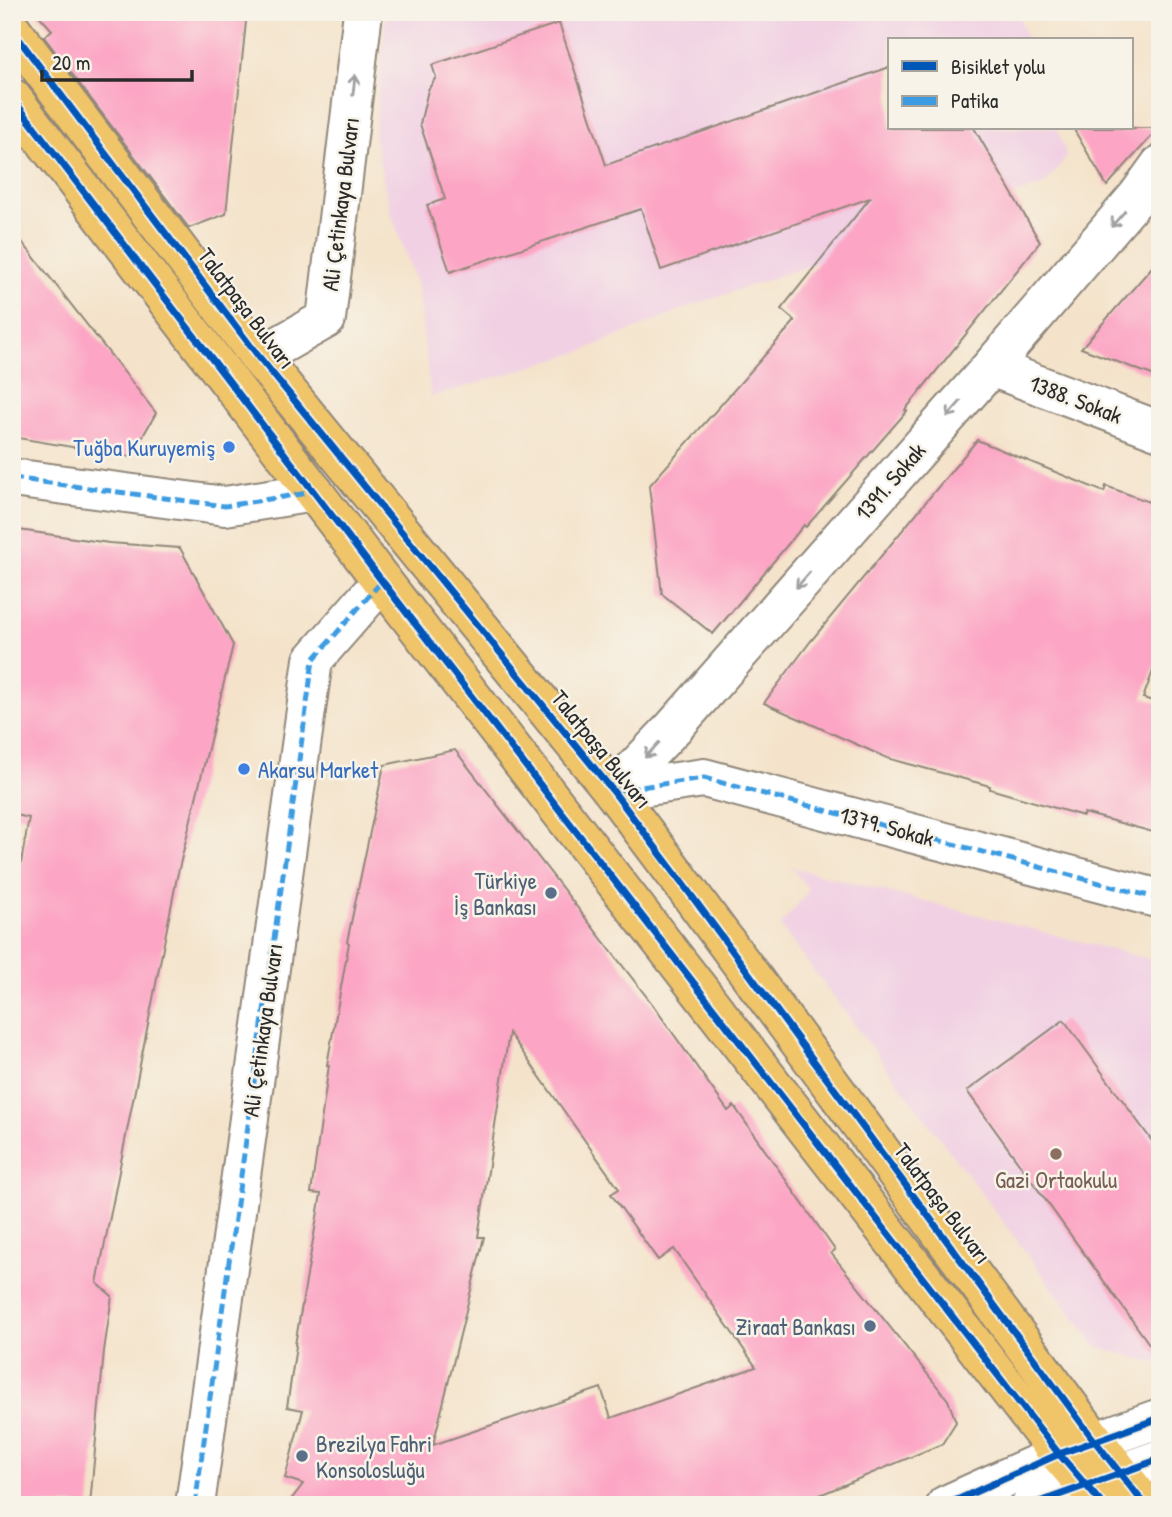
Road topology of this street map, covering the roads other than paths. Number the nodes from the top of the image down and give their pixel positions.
1 (363, 12) edge
2 (12, 30) edge
3 (12, 98) edge
4 (1160, 165) edge
5 (259, 357) junction
6 (991, 367) junction
7 (1160, 431) edge
8 (12, 478) edge
9 (314, 492) junction
10 (382, 581) junction
11 (612, 792) junction
12 (1160, 899) edge
13 (1160, 1418) edge
14 (1094, 1440) junction
15 (1059, 1454) junction
16 (1160, 1459) edge
17 (1103, 1487) edge
18 (195, 1505) edge
19 (946, 1505) edge
20 (1031, 1505) edge
21 (1145, 1505) edge

5 -> 1 street, Ali Çetinkaya Bulvarı
2 - 5 main road, Talatpaşa Bulvarı
3 - 9 main road, Talatpaşa Bulvarı
4 -> 6 street, 1391. Sokak
5 - 11 main road, Talatpaşa Bulvarı
6 - 7 street, 1388. Sokak
6 -> 11 street, 1391. Sokak
8 - 9 street
9 - 10 main road, Talatpaşa Bulvarı
10 - 15 main road, Talatpaşa Bulvarı
10 - 18 street, Ali Çetinkaya Bulvarı
11 - 12 street, 1379. Sokak
11 - 14 main road, Talatpaşa Bulvarı
13 - 14 street
14 - 15 street
14 - 17 main road, Talatpaşa Bulvarı
15 - 17 main road, Talatpaşa Bulvarı
15 - 19 street
16 - 17 street
17 - 20 street
17 - 21 main road, Talatpaşa Bulvarı

